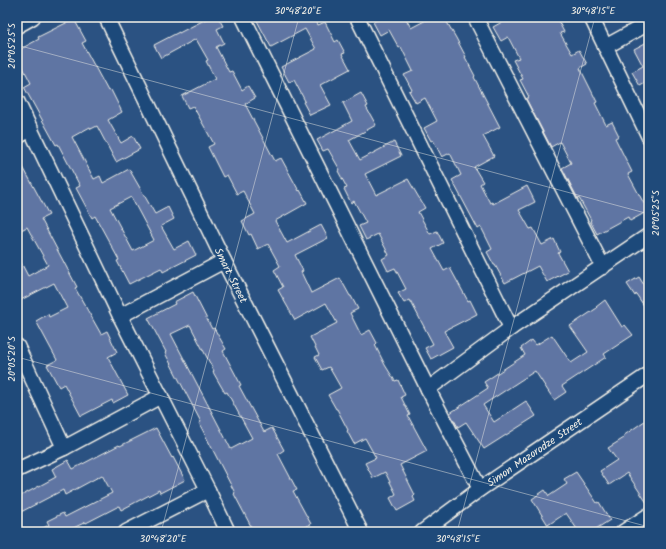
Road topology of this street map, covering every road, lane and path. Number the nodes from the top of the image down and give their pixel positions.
1 (34, 17) edge
2 (106, 17) edge
3 (243, 17) edge
4 (357, 17) edge
5 (475, 17) edge
6 (591, 17) edge
7 (649, 23) edge
8 (17, 26) edge
9 (605, 47) junction
10 (17, 101) edge
11 (31, 129) junction
12 (649, 136) edge
13 (17, 137) edge
14 (649, 235) edge
15 (224, 261) junction
16 (603, 267) junction
17 (120, 316) junction
18 (510, 328) junction
19 (17, 346) edge
20 (649, 374) edge
21 (428, 389) junction
22 (160, 396) junction
23 (64, 448) junction
24 (17, 470) edge
25 (480, 489) junction
26 (208, 490) junction
27 (649, 515) edge
28 (126, 532) edge
29 (227, 532) edge
30 (361, 532) edge
31 (422, 532) edge
32 (623, 532) edge

1 - 8 street
2 - 15 street, Smart Street
3 - 21 street
4 - 18 street
5 - 16 street
6 - 9 street
7 - 9 street
9 - 12 street
10 - 11 street
11 - 13 street
11 - 17 street
14 - 16 street
15 - 17 street
15 - 30 street, Smart Street
16 - 18 street
17 - 22 street
18 - 21 street
19 - 23 street
20 - 25 street, Simon Mazorodze Street
21 - 25 street
22 - 23 street
22 - 26 street
23 - 24 street
25 - 31 street, Simon Mazorodze Street
26 - 28 street
26 - 29 street
27 - 32 street

